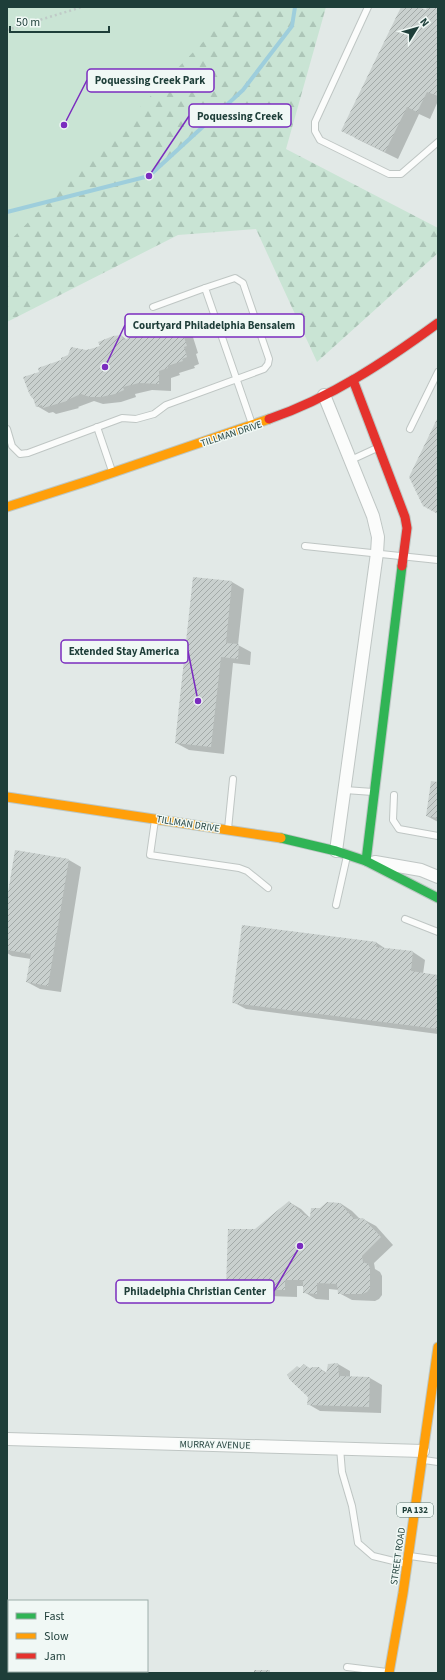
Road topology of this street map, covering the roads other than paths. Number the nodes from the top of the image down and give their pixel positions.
1 (368, 7) edge
2 (438, 142) edge
3 (205, 288) junction
4 (153, 307) dead end
5 (437, 324) edge
6 (438, 372) edge
7 (236, 380) junction
8 (353, 380) junction
9 (324, 395) junction
10 (252, 426) junction
11 (98, 427) junction
12 (410, 428) dead end
13 (7, 429) edge
14 (379, 447) junction
15 (351, 460) junction
16 (113, 472) junction
17 (7, 507) edge
18 (305, 546) dead end
19 (377, 553) junction
20 (404, 556) junction
21 (438, 560) edge
22 (233, 779) dead end
23 (345, 790) junction
24 (378, 792) junction
25 (394, 795) dead end
26 (7, 797) edge
27 (156, 818) junction
28 (228, 829) junction
29 (438, 836) edge
30 (342, 852) junction
31 (366, 860) junction
32 (438, 877) edge
33 (268, 888) dead end
34 (438, 898) edge
35 (336, 906) dead end
36 (404, 919) dead end
37 (438, 932) edge
38 (438, 1347) edge
39 (7, 1439) edge
40 (340, 1447) junction
41 (422, 1455) junction
42 (438, 1462) edge
43 (408, 1560) junction
44 (438, 1560) edge
45 (348, 1667) dead end
46 (389, 1673) edge

1 - 2 lane
3 - 4 lane
3 - 7 lane
3 - 7 lane
5 - 8 street, TILLMAN DRIVE
6 - 12 lane
7 - 10 lane
7 - 11 lane
8 - 9 street, TILLMAN DRIVE
8 - 14 street
9 - 10 street, TILLMAN DRIVE
9 - 15 street
10 - 16 street, TILLMAN DRIVE
11 - 13 lane
11 - 16 lane
14 - 15 lane
14 - 20 street
15 - 19 street
16 - 17 street, TILLMAN DRIVE
18 - 19 lane
19 - 20 lane
19 - 23 street
20 - 21 lane
20 - 24 street
22 - 28 lane
23 - 24 lane
23 - 30 street
24 - 31 street
25 - 29 lane
26 - 27 street, TILLMAN DRIVE
27 - 28 street, TILLMAN DRIVE
27 - 33 lane
28 - 30 street, TILLMAN DRIVE
30 - 31 street, TILLMAN DRIVE
30 - 35 lane
31 - 32 street, TILLMAN DRIVE
31 - 34 street, TILLMAN DRIVE
36 - 37 lane
38 - 41 street, STREET ROAD / PA 132
39 - 40 street, MURRAY AVENUE
40 - 41 street, MURRAY AVENUE
40 - 43 lane
41 - 42 lane
41 - 43 street, STREET ROAD / PA 132
43 - 44 lane
43 - 46 street, STREET ROAD / PA 132
45 - 46 lane

